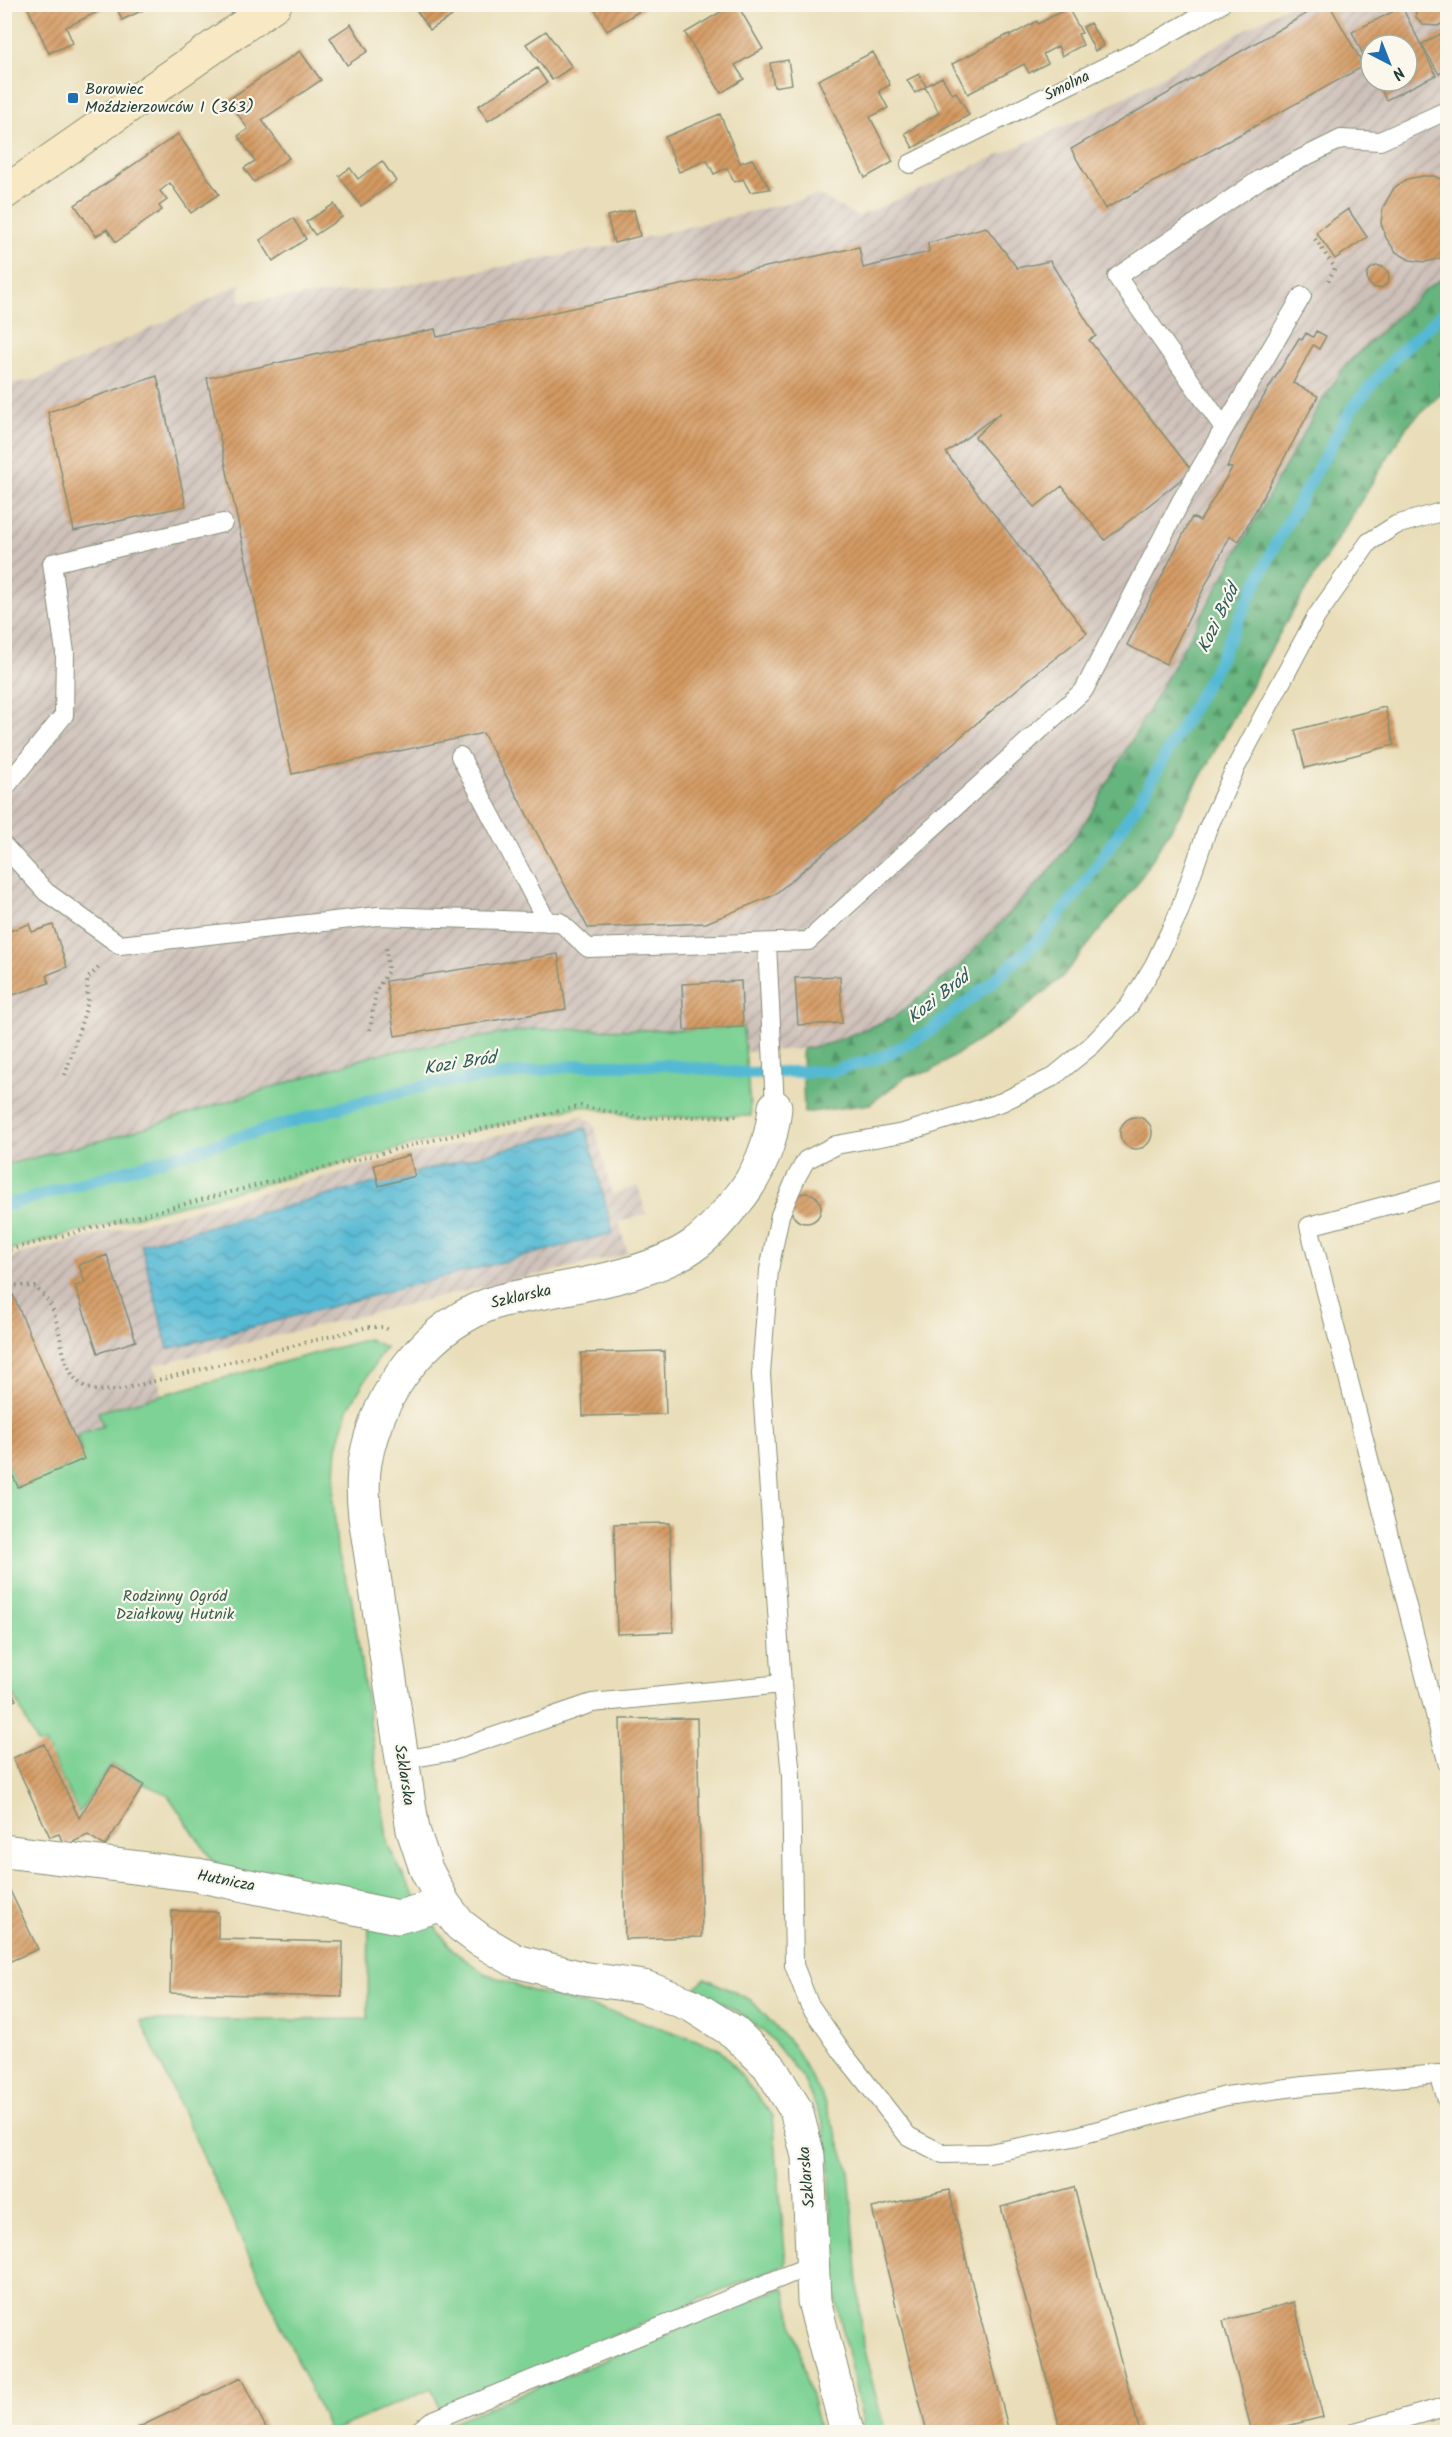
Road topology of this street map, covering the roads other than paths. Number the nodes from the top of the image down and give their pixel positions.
1 (274, 4) edge
2 (1221, 4) edge
3 (1448, 110) edge
4 (910, 164) dead end
5 (4, 194) edge
6 (1302, 296) dead end
7 (1224, 428) junction
8 (1448, 510) edge
9 (223, 523) dead end
10 (460, 756) dead end
11 (4, 789) edge
12 (4, 846) edge
13 (547, 922) junction
14 (767, 943) junction
15 (774, 1114) joint
16 (1448, 1189) edge
17 (782, 1684) junction
18 (402, 1760) junction
19 (1448, 1765) edge
20 (4, 1851) edge
21 (444, 1904) junction
22 (1443, 2073) edge
23 (1448, 2103) edge
24 (812, 2265) junction
25 (1448, 2406) edge
26 (417, 2433) edge
27 (847, 2433) edge
28 (1355, 2433) edge

1 - 5 street
2 - 4 lane, Smolna
3 - 7 lane
6 - 7 lane
7 - 14 lane
8 - 17 lane
9 - 11 lane
10 - 13 lane
12 - 13 lane
13 - 14 lane
14 - 15 lane
15 - 18 street, Szklarska
16 - 19 lane
17 - 18 lane
17 - 22 lane
18 - 21 street, Szklarska
20 - 21 street, Hutnicza
21 - 24 street, Szklarska
22 - 23 lane
24 - 26 lane
24 - 27 street, Szklarska
25 - 28 lane

